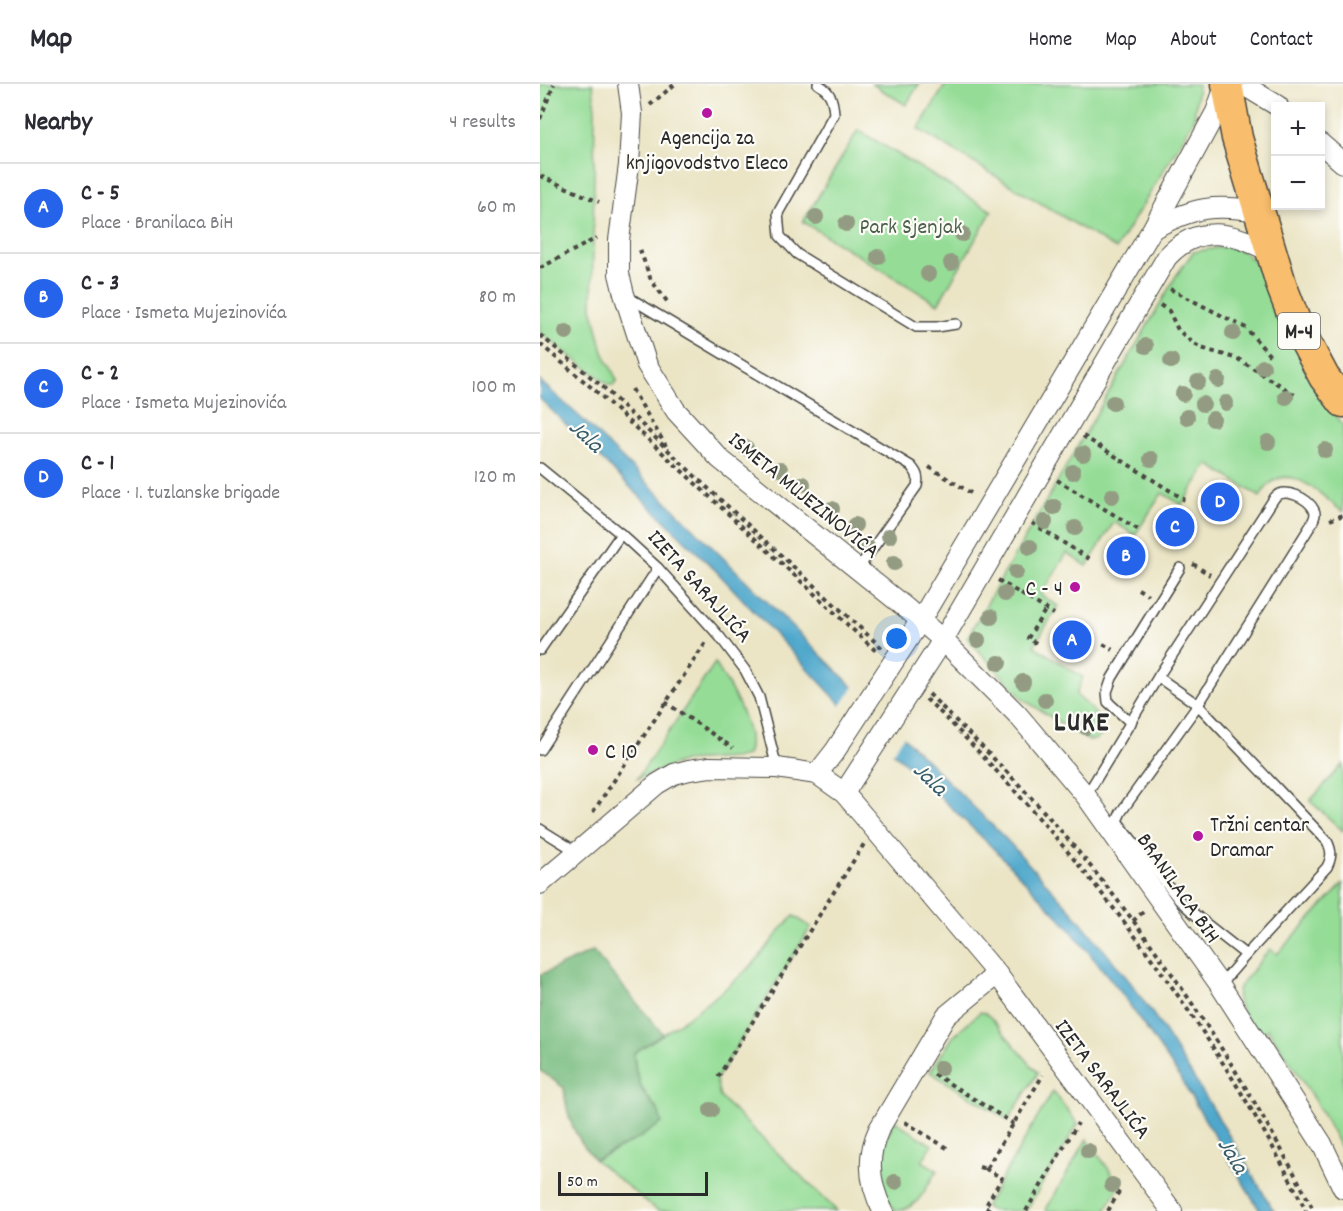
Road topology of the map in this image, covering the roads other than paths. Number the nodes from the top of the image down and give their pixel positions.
1 (628, 84) edge
2 (818, 84) edge
3 (1226, 84) edge
4 (1242, 84) edge
5 (1271, 102) edge
6 (1325, 147) edge
7 (1343, 163) edge
8 (1258, 211) junction
9 (1153, 228) junction
10 (1271, 252) junction
11 (624, 294) junction
12 (956, 324) dead end
13 (1343, 402) edge
14 (540, 468) edge
15 (621, 534) junction
16 (658, 568) junction
17 (1180, 568) dead end
18 (858, 569) junction
19 (920, 621) junction
20 (943, 640) junction
21 (540, 650) edge
22 (1158, 677) junction
23 (1198, 705) junction
24 (1131, 723) junction
25 (540, 750) edge
26 (769, 768) junction
27 (817, 774) junction
28 (844, 793) junction
29 (1086, 796) junction
30 (540, 830) edge
31 (569, 847) road end
32 (540, 884) edge
33 (1246, 955) junction
34 (997, 974) junction
35 (1220, 984) junction
36 (1343, 1188) edge
37 (883, 1211) edge
38 (1172, 1211) edge

1 - 11 street, ISMETA MUJEZINOVIĆA
2 - 12 lane
3 - 8 main road, M-4
3 - 9 street
4 - 5 street
6 - 7 street
8 - 9 street
8 - 10 main road, M-4
9 - 19 street
10 - 13 main road, M-4
10 - 20 street
11 - 18 street, ISMETA MUJEZINOVIĆA
11 - 18 lane
14 - 15 lane, IZETA SARAJLIĆA
15 - 16 lane, IZETA SARAJLIĆA
15 - 21 lane
16 - 25 lane
16 - 26 lane, IZETA SARAJLIĆA
17 - 24 lane
18 - 19 street, ISMETA MUJEZINOVIĆA
19 - 20 street, ISMETA MUJEZINOVIĆA
19 - 27 street
20 - 28 street
20 - 29 street, BRANILACA BIH
22 - 23 lane
22 - 23 lane
22 - 24 lane
23 - 33 lane
23 - 33 lane
24 - 29 lane
26 - 27 street, IZETA SARAJLIĆA
26 - 32 street, IZETA SARAJLIĆA
27 - 28 street, IZETA SARAJLIĆA
28 - 34 street, IZETA SARAJLIĆA
29 - 35 street, BRANILACA BIH
30 - 31 lane
33 - 35 lane
34 - 37 street
34 - 38 street, IZETA SARAJLIĆA
35 - 36 street, BRANILACA BIH

